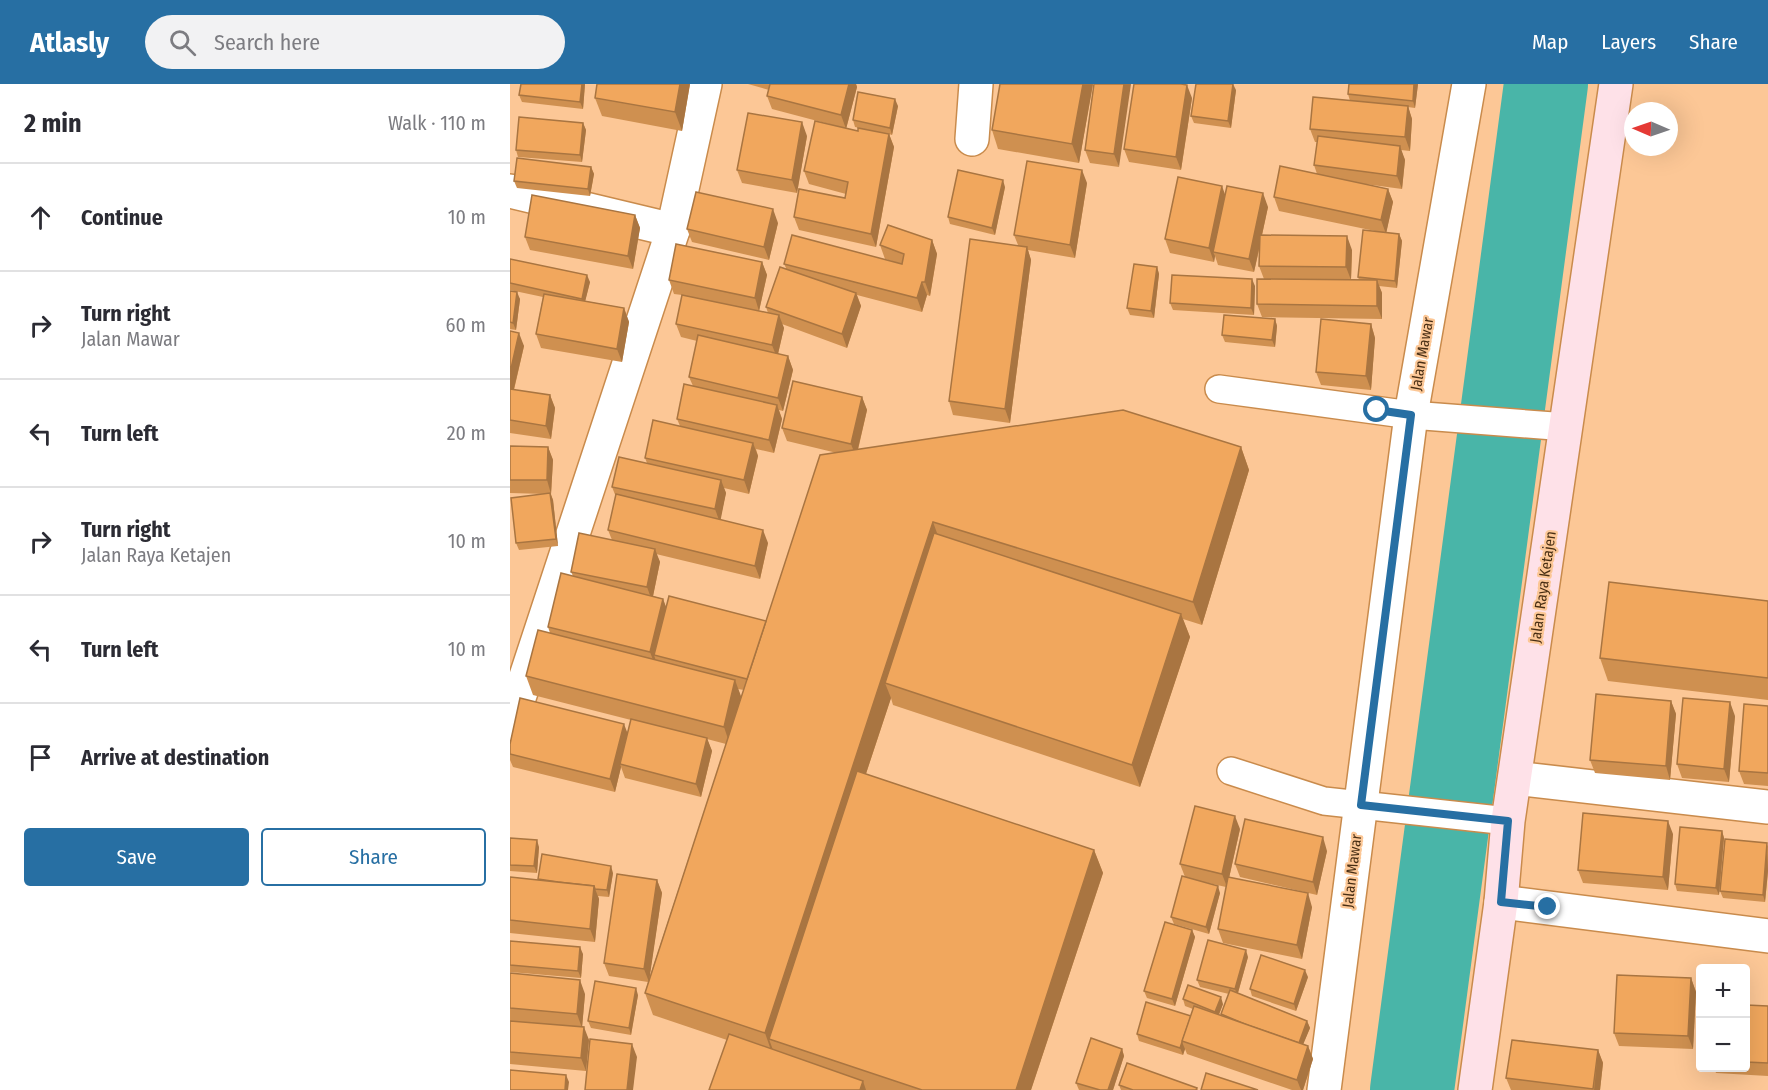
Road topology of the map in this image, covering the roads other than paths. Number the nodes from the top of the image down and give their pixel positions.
1 (705, 84) edge
2 (976, 84) edge
3 (1469, 84) edge
4 (1616, 84) edge
5 (972, 139) dead end
6 (510, 191) edge
7 (674, 230) junction
8 (1219, 389) dead end
9 (1418, 416) junction
10 (1567, 427) junction
11 (510, 725) edge
12 (1231, 771) dead end
13 (1515, 778) junction
14 (1366, 806) junction
15 (1768, 807) edge
16 (1508, 821) junction
17 (1501, 902) junction
18 (1768, 936) edge
19 (1324, 1090) edge
20 (1475, 1090) edge

1 - 7 street
2 - 5 street
3 - 9 street, Jalan Mawar
4 - 10 street, Jalan Raya Ketajen
6 - 7 street
7 - 11 street
8 - 9 lane
9 - 10 lane
9 - 14 street, Jalan Mawar
10 - 13 street, Jalan Raya Ketajen
12 - 14 lane
13 - 15 street
13 - 16 street, Jalan Raya Ketajen
14 - 16 lane
14 - 19 street, Jalan Mawar
16 - 17 street, Jalan Raya Ketajen
17 - 18 street
17 - 20 street, Jalan Raya Ketajen

